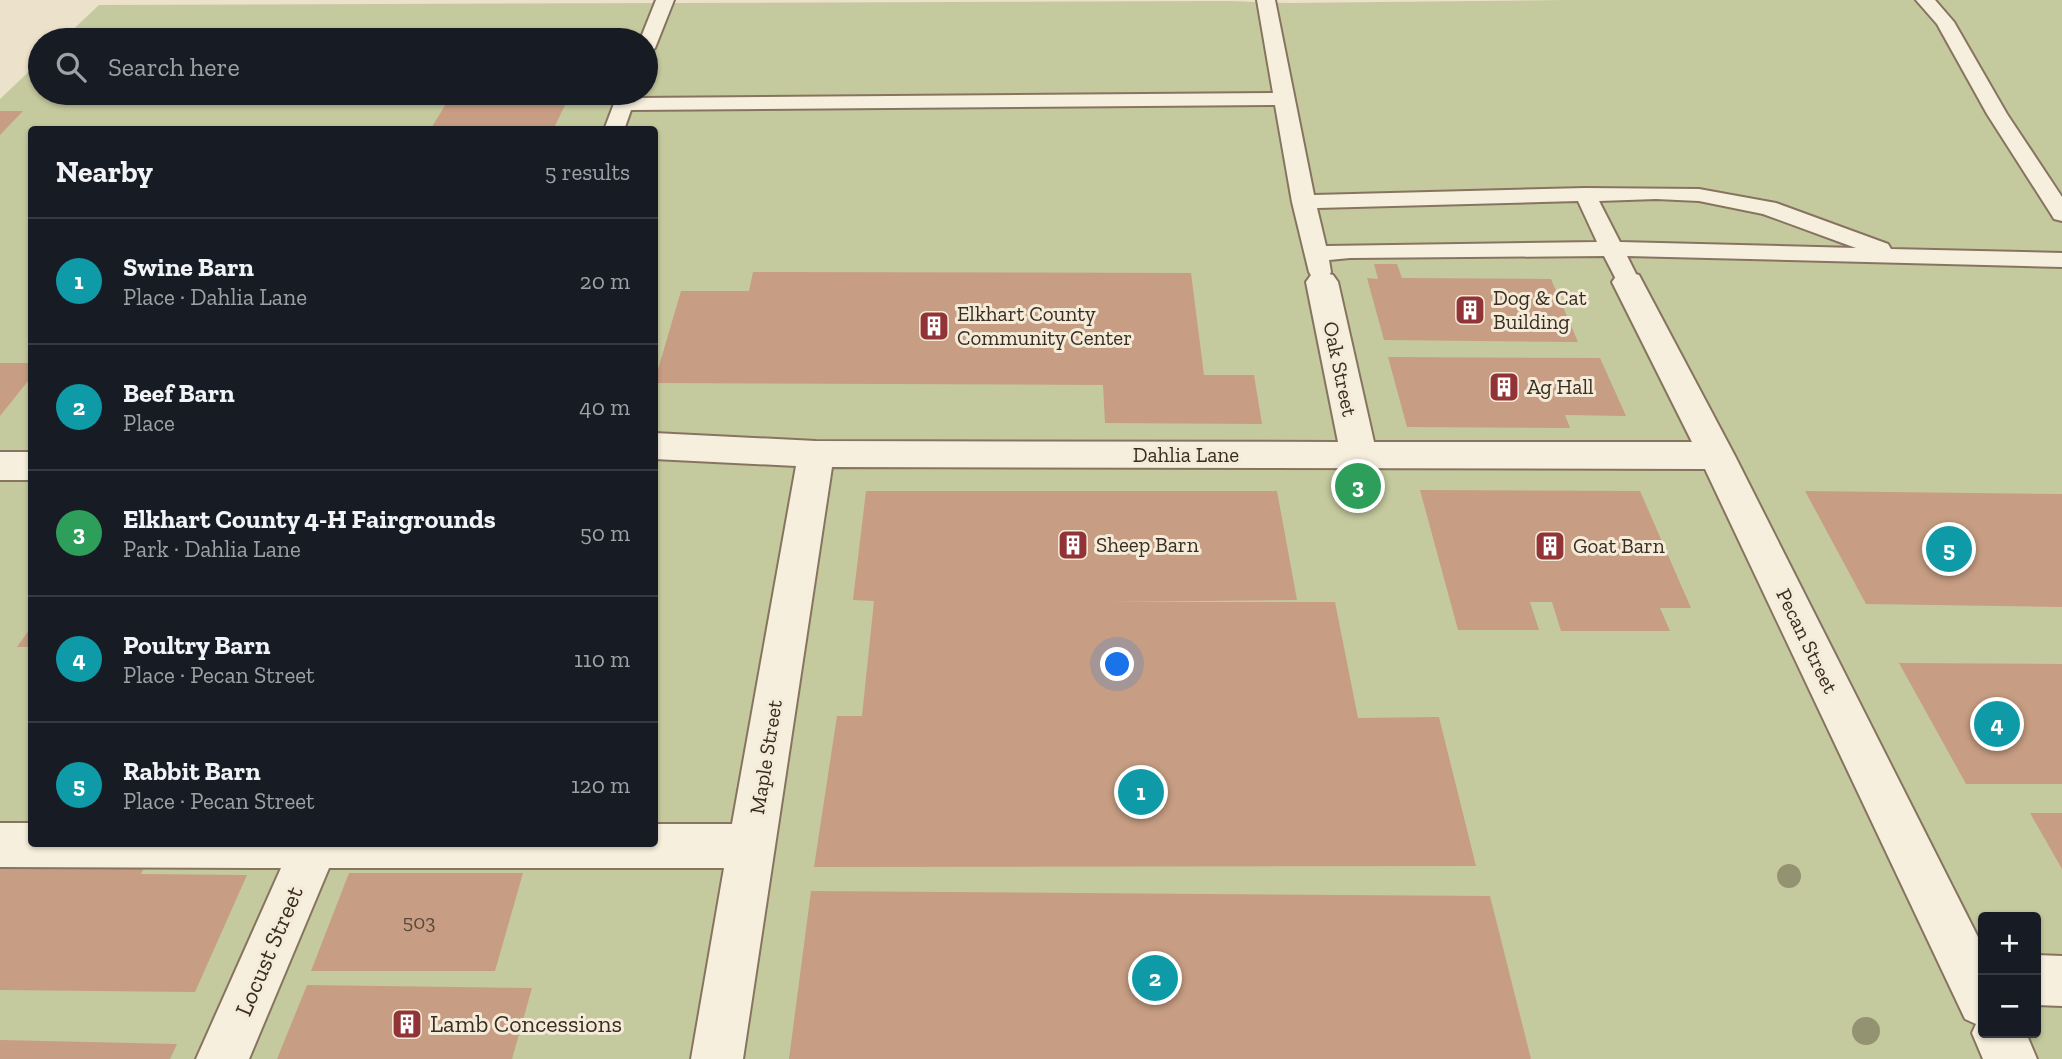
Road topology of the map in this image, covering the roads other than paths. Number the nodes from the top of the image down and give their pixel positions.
1 (665, 0) edge
2 (1266, 0) edge
3 (1925, 0) edge
4 (654, 28) edge
5 (658, 98) edge
6 (1285, 99) junction
7 (623, 105) edge
8 (616, 126) edge
9 (1585, 194) junction
10 (1304, 202) junction
11 (2062, 214) edge
12 (1902, 257) junction
13 (2062, 260) edge
14 (1620, 266) junction
15 (1319, 268) junction
16 (658, 446) edge
17 (816, 454) junction
18 (1359, 455) junction
19 (1717, 456) junction
20 (0, 466) edge
21 (28, 466) edge
22 (0, 845) edge
23 (28, 845) edge
24 (658, 846) edge
25 (752, 846) junction
26 (314, 847) edge
27 (2041, 981) edge
28 (2062, 981) edge
29 (1978, 983) edge
30 (2000, 1038) edge
31 (222, 1059) edge
32 (717, 1059) edge
33 (2011, 1059) edge

1 - 4 lane
2 - 6 lane
3 - 11 lane
5 - 6 lane
6 - 10 lane
7 - 8 lane
9 - 10 lane
9 - 12 lane
9 - 14 lane
10 - 15 lane
12 - 13 lane
12 - 14 lane
14 - 15 lane
14 - 19 street, Pecan Street
15 - 18 street, Oak Street
16 - 17 street, Dahlia Lane
17 - 18 street, Dahlia Lane
17 - 25 street, Maple Street
18 - 19 street, Dahlia Lane
19 - 29 street, Pecan Street
20 - 21 street
22 - 23 street
24 - 25 street
25 - 32 street, Maple Street
26 - 31 street, Locust Street
27 - 28 street
30 - 33 street

